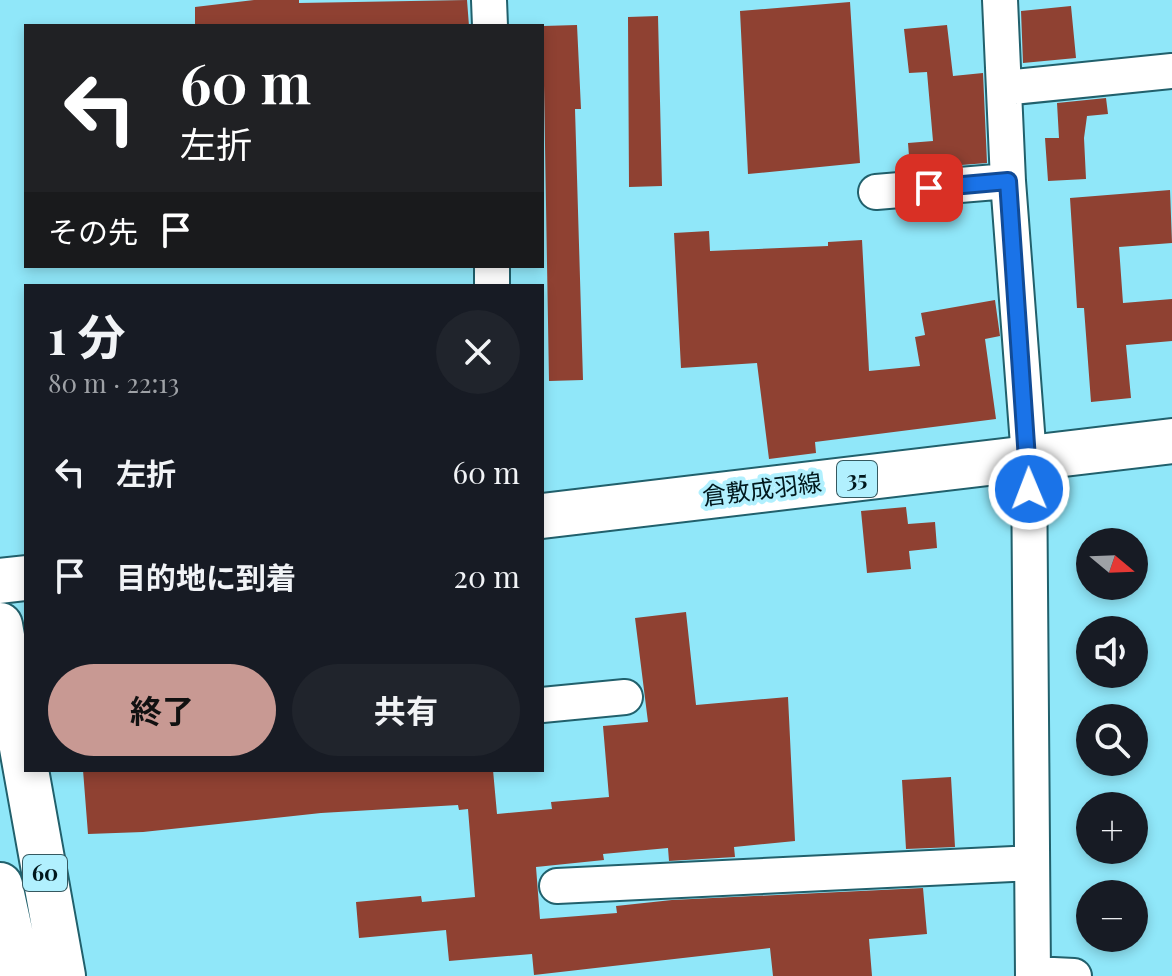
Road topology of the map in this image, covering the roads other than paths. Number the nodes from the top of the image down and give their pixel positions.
1 (489, 0) edge
2 (1000, 0) edge
3 (490, 24) edge
4 (1172, 71) edge
5 (1004, 88) junction
6 (1008, 181) junction
7 (876, 192) dead end
8 (1172, 441) edge
9 (1029, 458) junction
10 (544, 516) edge
11 (24, 578) edge
12 (0, 581) edge
13 (0, 625) edge
14 (625, 697) dead end
15 (544, 705) edge
16 (24, 757) edge
17 (27, 772) edge
18 (1032, 863) junction
19 (0, 885) edge
20 (557, 886) dead end
21 (1033, 975) edge
22 (20, 976) edge
23 (63, 976) edge
24 (1074, 976) edge

1 - 3 street
2 - 5 street
4 - 5 street
5 - 6 street
6 - 7 street
6 - 9 street
8 - 9 main road, 倉敷成羽線 / 35
9 - 10 main road, 倉敷成羽線 / 35
9 - 18 street
11 - 12 main road
13 - 16 main road, 60
14 - 15 street
17 - 23 main road, 60
18 - 20 street
18 - 21 street
19 - 22 main road, 60
21 - 24 street

